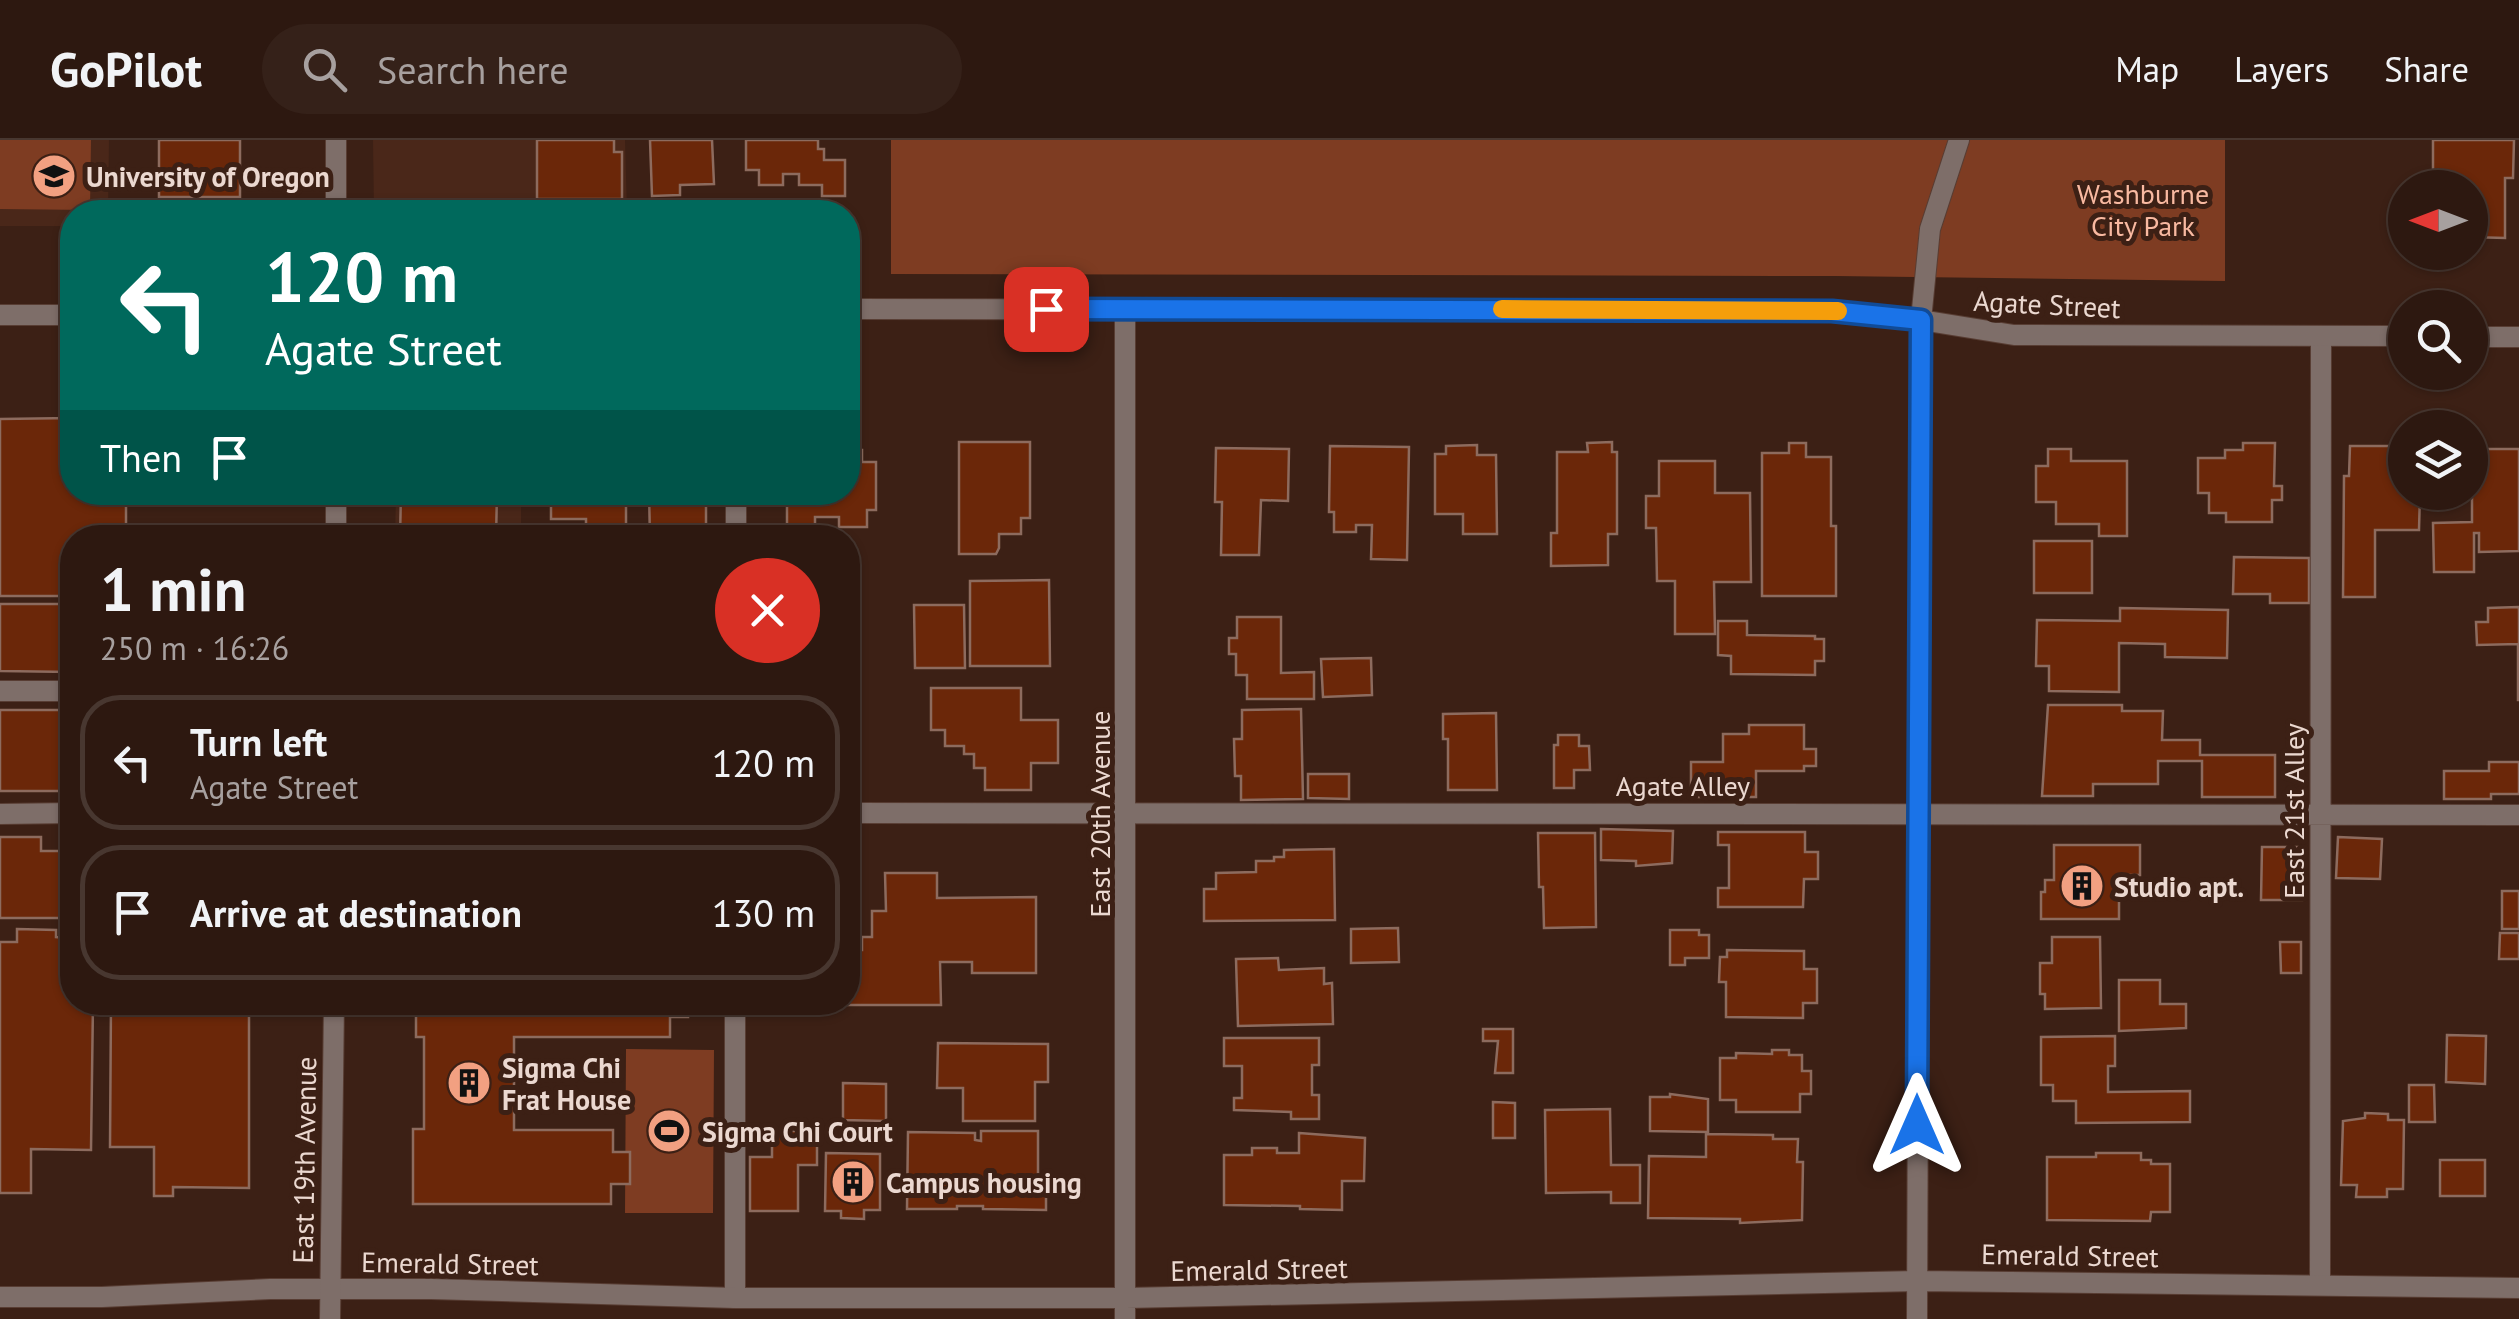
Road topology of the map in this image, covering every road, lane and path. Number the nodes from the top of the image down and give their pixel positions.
1 (336, 140) edge
2 (1958, 140) edge
3 (336, 200) edge
4 (860, 309) edge
5 (1125, 309) junction
6 (60, 315) edge
7 (0, 316) edge
8 (1921, 320) junction
9 (2321, 336) junction
10 (2388, 336) edge
11 (2488, 337) edge
12 (2519, 337) edge
13 (0, 691) edge
14 (60, 691) edge
15 (60, 813) edge
16 (860, 813) edge
17 (1918, 813) junction
18 (2320, 813) junction
19 (0, 814) edge
20 (1126, 815) junction
21 (2519, 815) edge
22 (334, 1015) edge
23 (735, 1015) edge
24 (1917, 1282) junction
25 (2320, 1285) junction
26 (2519, 1288) edge
27 (330, 1290) junction
28 (0, 1297) edge
29 (735, 1298) junction
30 (1126, 1309) edge
31 (330, 1319) edge
32 (1917, 1319) edge

1 - 3 street
2 - 8 street
4 - 5 street, Agate Street
5 - 8 street, Agate Street
5 - 20 street, East 20th Avenue
6 - 7 street
8 - 9 street, Agate Street
8 - 17 street
9 - 10 street, Agate Street
9 - 18 street, East 21st Alley
11 - 12 street
13 - 14 street
15 - 19 street
16 - 20 street, Agate Alley
17 - 18 street, Agate Alley
17 - 20 street, Agate Alley
17 - 24 street
18 - 21 street, Agate Alley
18 - 25 street, East 21st Alley
20 - 30 street, East 20th Avenue
22 - 27 street, East 19th Avenue
23 - 29 street
24 - 25 street, Emerald Street
24 - 30 street, Emerald Street
24 - 32 street
25 - 26 street, Emerald Street
27 - 28 street, Emerald Street
27 - 29 street, Emerald Street
27 - 31 street, East 19th Avenue
29 - 30 street, Emerald Street

